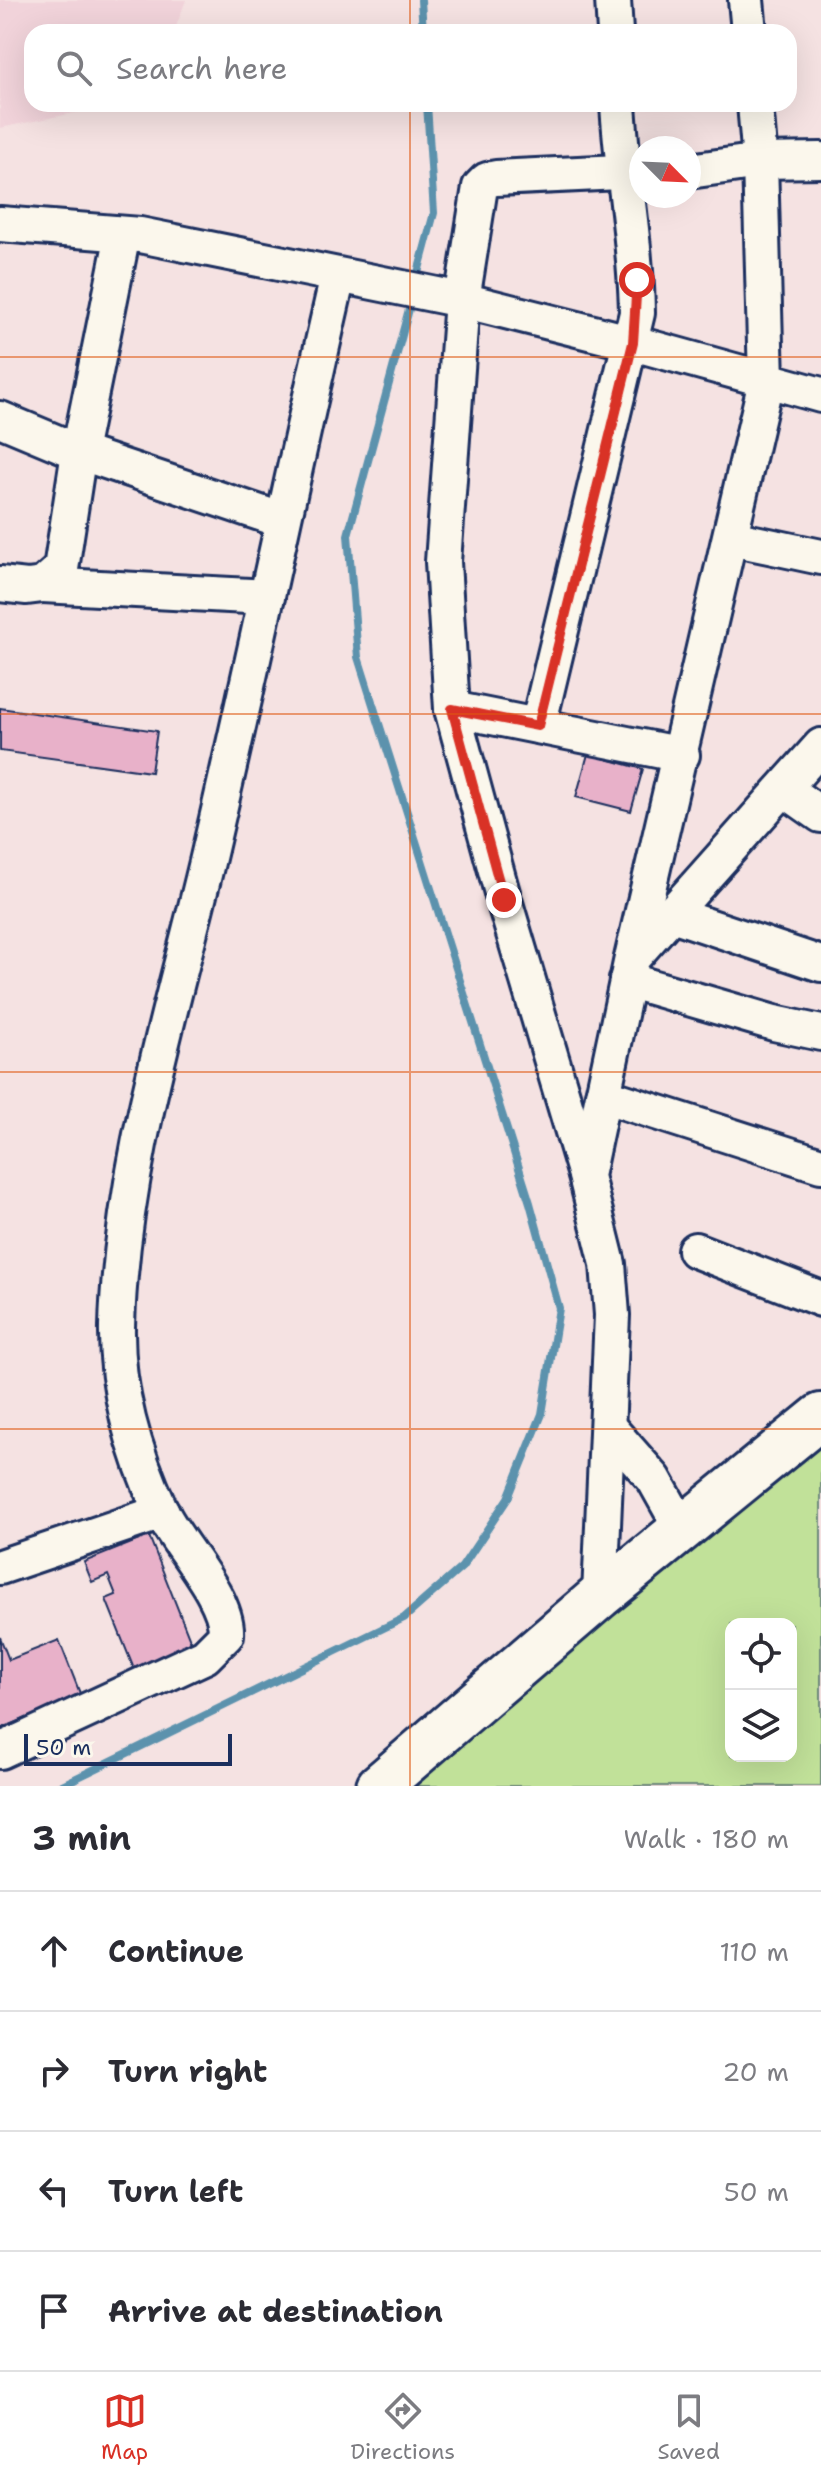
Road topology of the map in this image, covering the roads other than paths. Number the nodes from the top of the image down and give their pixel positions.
1 (613, 0) edge
2 (746, 0) edge
3 (614, 24) edge
4 (748, 24) edge
5 (620, 112) edge
6 (756, 112) edge
7 (629, 160) edge
8 (821, 160) edge
9 (760, 161) junction
10 (701, 169) edge
11 (629, 170) edge
12 (633, 208) edge
13 (2, 231) edge
14 (123, 234) junction
15 (338, 276) junction
16 (452, 299) junction
17 (633, 343) junction
18 (766, 381) junction
19 (821, 395) edge
20 (0, 419) edge
21 (79, 452) junction
22 (281, 520) junction
23 (731, 538) junction
24 (821, 557) edge
25 (0, 584) edge
26 (43, 585) junction
27 (267, 597) junction
28 (452, 709) junction
29 (538, 726) junction
30 (821, 746) edge
31 (682, 755) junction
32 (784, 789) junction
33 (821, 815) edge
34 (672, 914) junction
35 (821, 964) edge
36 (630, 969) junction
37 (821, 1033) edge
38 (603, 1095) junction
39 (821, 1165) edge
40 (586, 1176) junction
41 (695, 1250) dead end
42 (821, 1299) edge
43 (821, 1416) edge
44 (609, 1428) junction
45 (162, 1512) junction
46 (682, 1529) junction
47 (0, 1567) edge
48 (600, 1596) junction
49 (0, 1751) edge
50 (379, 1786) edge

1 - 3 street
2 - 4 street
5 - 7 street
6 - 9 street
8 - 9 street
9 - 10 street
9 - 18 street
11 - 16 street
12 - 17 street
13 - 14 street
14 - 15 street
14 - 21 street
15 - 16 street
15 - 22 street
16 - 17 street
16 - 28 street
17 - 18 street
17 - 29 street
18 - 19 street
18 - 23 street
20 - 21 street
21 - 22 street
21 - 26 street
22 - 27 street
23 - 24 street
23 - 31 street
25 - 26 street
26 - 27 street
27 - 45 street
28 - 29 street
28 - 40 street
29 - 31 street
30 - 32 street
31 - 36 street
32 - 33 street
32 - 34 street
34 - 35 street
34 - 36 street
36 - 37 street
36 - 38 street
38 - 39 street
38 - 40 street
40 - 44 street
41 - 42 street
43 - 46 main road
44 - 46 street
44 - 48 street
45 - 47 street
45 - 49 street
46 - 48 main road
48 - 50 main road

